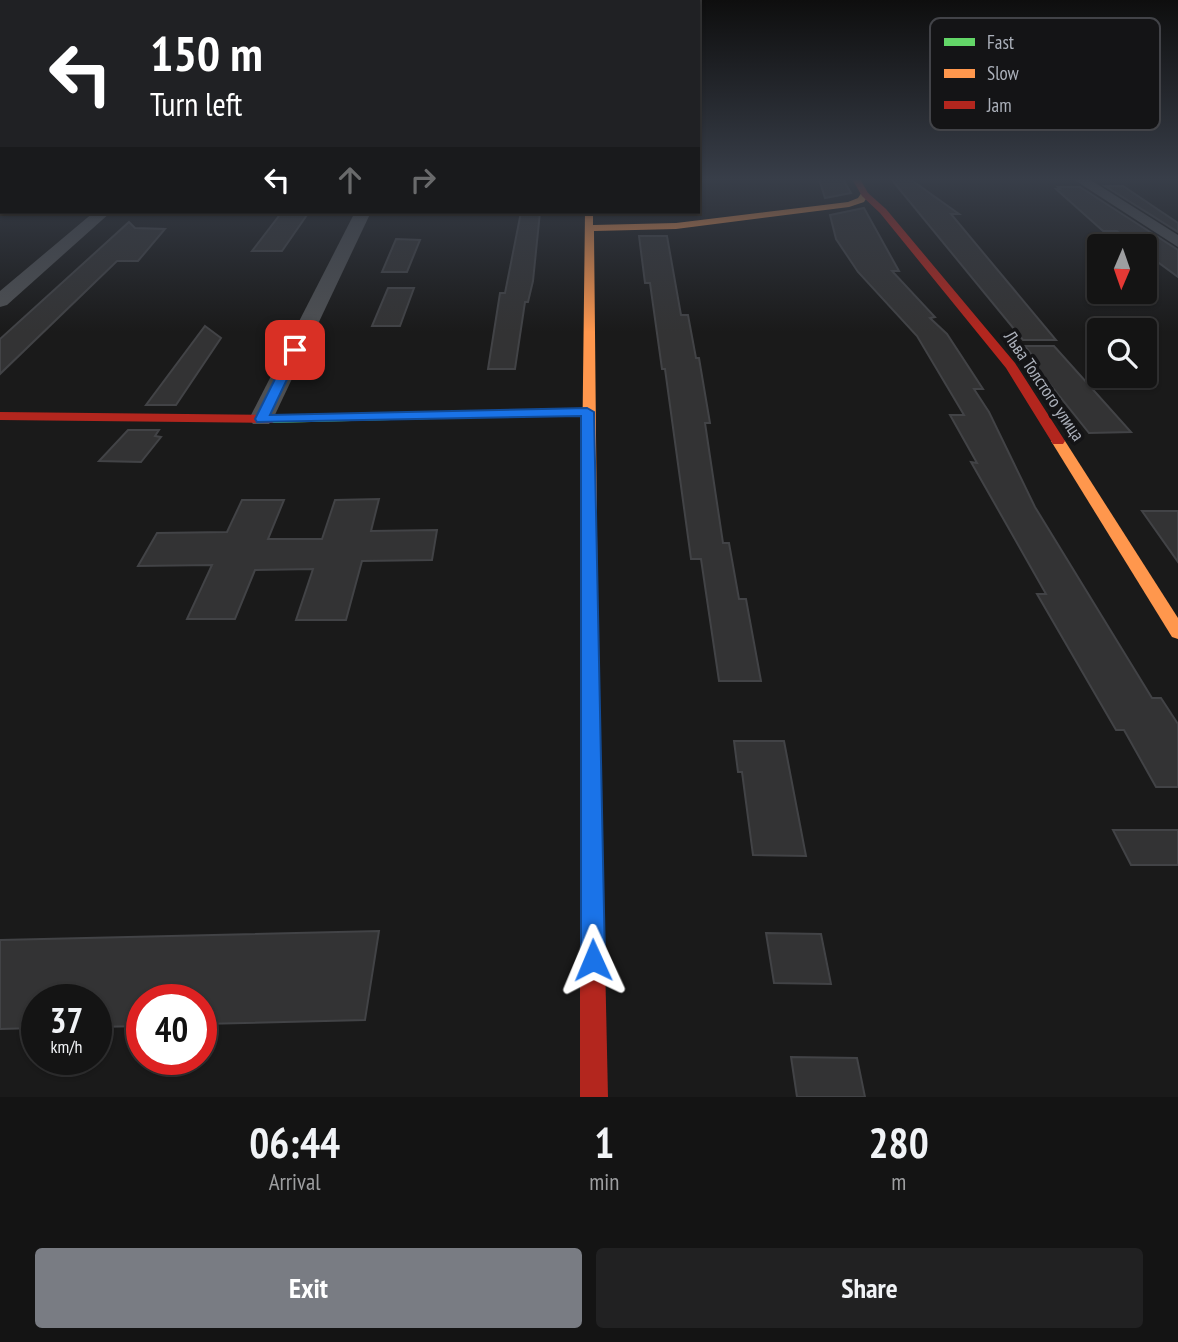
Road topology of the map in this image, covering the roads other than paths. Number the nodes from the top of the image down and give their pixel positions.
1 (82, 230) edge
2 (354, 230) edge
3 (589, 230) edge
4 (899, 230) edge
5 (1160, 230) edge
6 (1178, 242) edge
7 (0, 301) edge
8 (587, 412) junction
9 (0, 416) edge
10 (261, 419) junction
11 (1178, 632) edge
12 (594, 1097) edge

1 - 7 street
2 - 10 street
3 - 8 street
4 - 11 street, Льва Толстого улица
5 - 6 street
8 - 10 street
8 - 12 street
9 - 10 street

